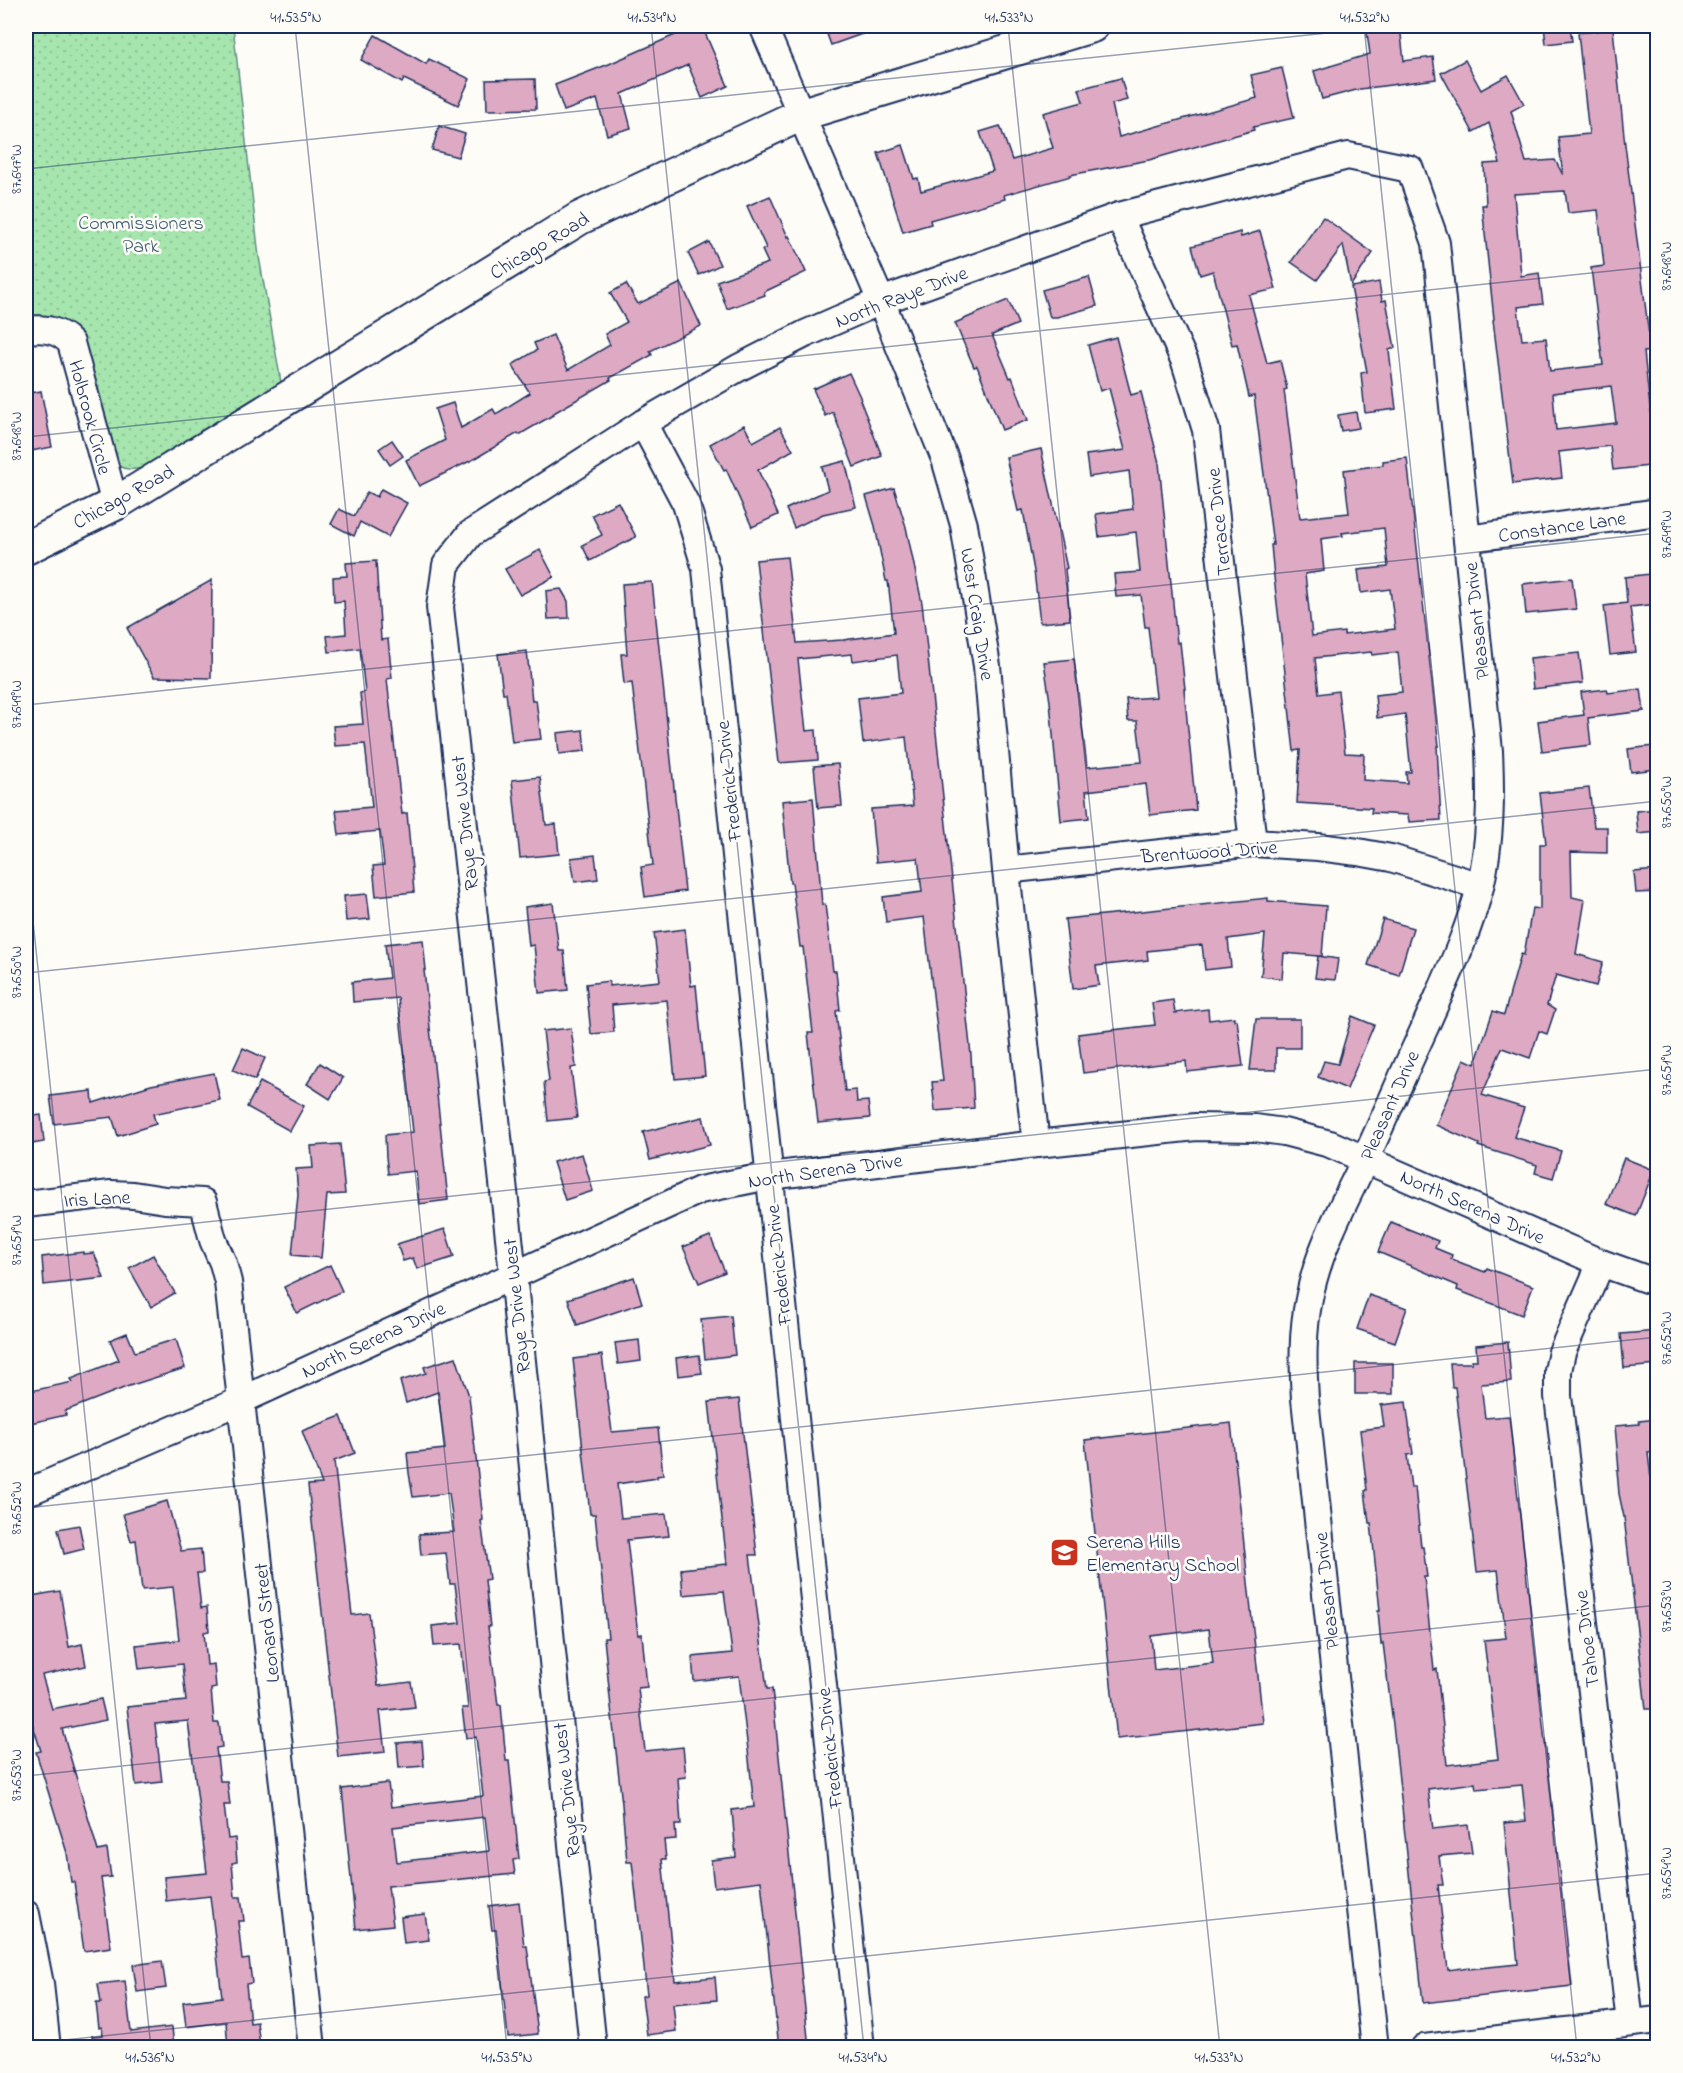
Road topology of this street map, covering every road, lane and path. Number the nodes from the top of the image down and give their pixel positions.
1 (763, 26) edge
2 (1092, 26) edge
3 (802, 114) junction
4 (1410, 169) joint
5 (1119, 216) junction
6 (881, 301) junction
7 (26, 330) edge
8 (643, 423) junction
9 (115, 504) junction
10 (1658, 512) edge
11 (1467, 540) junction
12 (26, 548) edge
13 (446, 565) joint
14 (1253, 843) junction
15 (1006, 870) junction
16 (1480, 886) junction
17 (1036, 1144) junction
18 (1365, 1159) junction
19 (769, 1176) junction
20 (203, 1202) joint
21 (26, 1204) edge
22 (1601, 1263) junction
23 (513, 1274) junction
24 (1658, 1280) edge
25 (242, 1400) junction
26 (26, 1491) edge
27 (26, 1914) edge
28 (1658, 2020) edge
29 (1630, 2023) junction
30 (47, 2048) edge
31 (312, 2048) edge
32 (593, 2048) edge
33 (861, 2048) edge
34 (1375, 2048) edge
35 (1424, 2048) edge

1 - 3 street, West Craig Drive
2 - 3 street, Chicago Road
3 - 6 street, West Craig Drive
3 - 9 street, Chicago Road
4 - 5 street, North Raye Drive
4 - 11 street, Pleasant Drive
5 - 6 street, North Raye Drive
5 - 14 street, Terrace Drive
6 - 8 street, North Raye Drive
6 - 15 street, West Craig Drive
7 - 9 street, Holbrook Circle
8 - 13 street, North Raye Drive
8 - 19 street, Frederick Drive
9 - 12 street, Chicago Road
10 - 11 street, Constance Lane
11 - 16 street, Pleasant Drive
13 - 23 street, Raye Drive West
14 - 15 street, Brentwood Drive
14 - 16 street, Brentwood Drive
15 - 17 street, West Craig Drive
16 - 18 street, Pleasant Drive
17 - 18 street, North Serena Drive
17 - 19 street, North Serena Drive
18 - 22 street, North Serena Drive
18 - 34 street, Pleasant Drive
19 - 23 street, North Serena Drive
19 - 33 street, Frederick Drive
20 - 21 street, Iris Lane
20 - 25 street, Leonard Street
22 - 24 street, North Serena Drive
22 - 29 street, Tahoe Drive
23 - 25 street, North Serena Drive
23 - 32 street, Raye Drive West
25 - 26 street, North Serena Drive
25 - 31 street, Leonard Street
27 - 30 street
28 - 29 street
29 - 35 street

